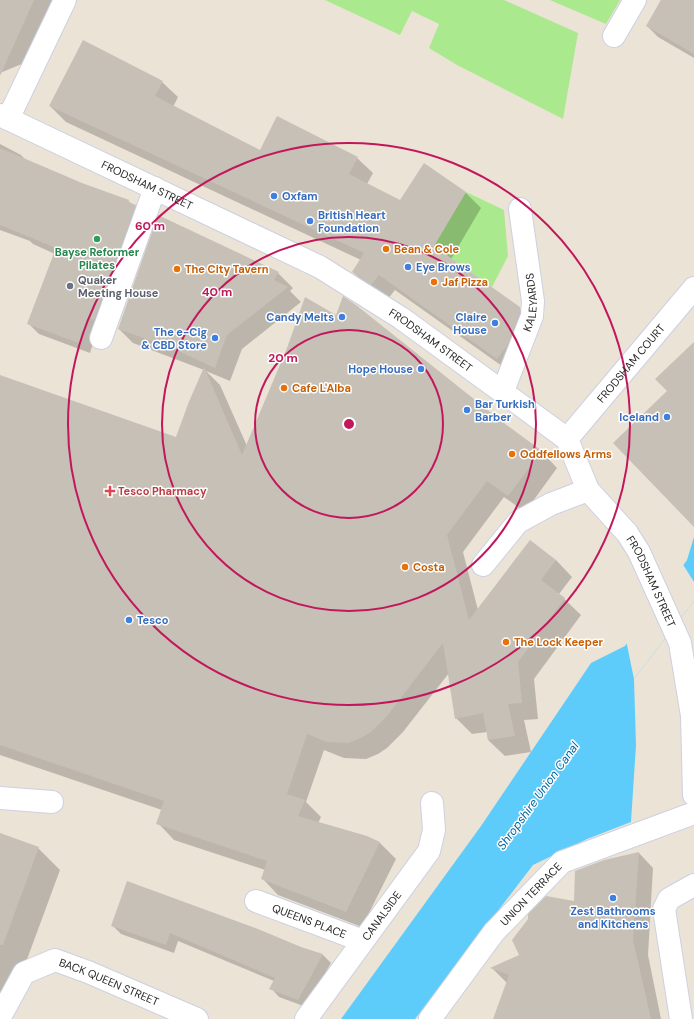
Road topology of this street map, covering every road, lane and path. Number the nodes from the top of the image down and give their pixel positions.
1 (65, 0) edge
2 (635, 0) edge
3 (614, 36) dead end
4 (4, 117) edge
5 (155, 188) junction
6 (520, 209) dead end
7 (694, 288) edge
8 (100, 338) dead end
9 (503, 391) junction
10 (567, 439) junction
11 (588, 490) junction
12 (483, 565) dead end
13 (693, 715) edge
14 (694, 795) edge
15 (0, 798) edge
16 (52, 802) dead end
17 (432, 803) dead end
18 (694, 813) edge
19 (694, 885) edge
20 (256, 901) dead end
21 (363, 941) junction
22 (0, 1017) edge
23 (197, 1019) edge
24 (306, 1019) edge
25 (430, 1019) edge
26 (681, 1019) edge

1 - 4 street, FRODSHAM STREET
2 - 3 street
4 - 5 street, FRODSHAM STREET
5 - 8 street
5 - 9 street, FRODSHAM STREET
6 - 9 street, KALEYARDS
7 - 10 street, FRODSHAM COURT
9 - 10 street, FRODSHAM STREET
10 - 11 street, FRODSHAM STREET
11 - 12 street
11 - 13 street, FRODSHAM STREET
13 - 14 street, FRODSHAM STREET
15 - 16 street
17 - 21 street, CANALSIDE
18 - 25 street, UNION TERRACE
19 - 26 street
20 - 21 street, QUEENS PLACE
21 - 24 street, CANALSIDE
22 - 23 street, BACK QUEEN STREET

